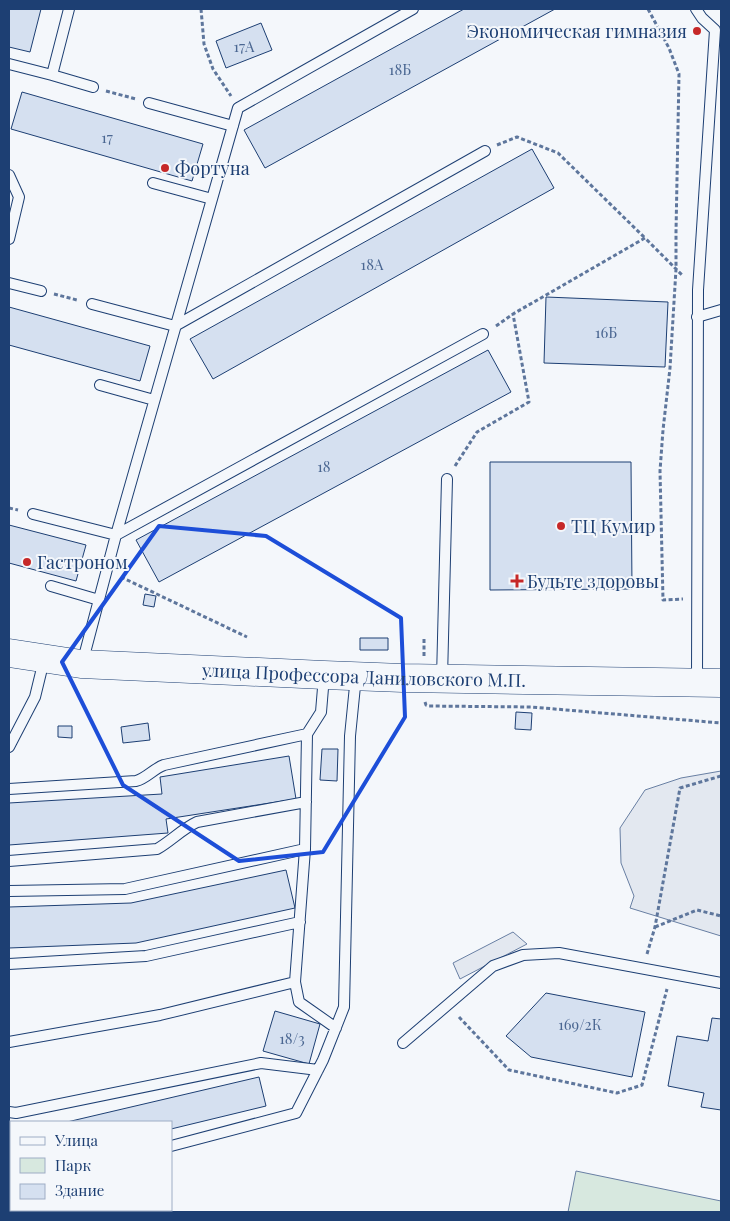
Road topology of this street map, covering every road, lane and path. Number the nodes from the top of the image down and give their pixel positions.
1 (69, 9) edge
2 (201, 9) edge
3 (413, 9) edge
4 (648, 9) edge
5 (696, 9) edge
6 (718, 28) edge
7 (9, 64) edge
8 (52, 75) junction
9 (94, 87) joint
10 (149, 102) joint
11 (238, 108) junction
12 (233, 126) junction
13 (485, 151) joint
14 (9, 175) edge
15 (153, 183) dead end
16 (212, 199) junction
17 (645, 238) junction
18 (9, 239) edge
19 (676, 269) junction
20 (9, 282) edge
21 (698, 290) junction
22 (41, 291) joint
23 (92, 304) joint
24 (721, 310) edge
25 (513, 314) junction
26 (697, 317) junction
27 (175, 326) junction
28 (483, 334) joint
29 (100, 385) dead end
30 (154, 400) junction
31 (447, 480) joint
32 (33, 514) dead end
33 (116, 535) junction
34 (106, 570) junction
35 (51, 586) dead end
36 (696, 599) junction
37 (99, 600) junction
38 (247, 637) dead end
39 (10, 655) edge
40 (44, 659) junction
41 (82, 664) junction
42 (324, 675) junction
43 (356, 676) junction
44 (442, 679) junction
45 (709, 683) edge
46 (307, 734) junction
47 (9, 747) edge
48 (721, 776) edge
49 (9, 789) edge
50 (306, 802) junction
51 (304, 849) junction
52 (9, 861) edge
53 (9, 891) edge
54 (721, 916) edge
55 (300, 922) junction
56 (655, 928) junction
57 (9, 964) edge
58 (643, 968) junction
59 (671, 974) junction
60 (295, 982) junction
61 (721, 983) edge
62 (447, 1005) junction
63 (336, 1028) junction
64 (9, 1042) edge
65 (403, 1042) dead end
66 (318, 1070) junction
67 (9, 1112) edge
68 (172, 1146) edge

1 - 8 lane
2 - 11 path
3 - 11 lane
4 - 19 path
5 - 6 lane
6 - 21 lane
7 - 8 lane
8 - 9 lane
9 - 10 path
10 - 12 lane
11 - 12 lane
12 - 16 lane
13 - 17 path
13 - 27 lane
14 - 18 lane
15 - 16 lane
16 - 27 lane
17 - 19 path
17 - 25 path
19 - 21 path
19 - 36 path
20 - 22 lane
21 - 26 lane
22 - 23 path
23 - 27 lane
24 - 26 lane
25 - 28 path
25 - 31 path
26 - 36 lane
27 - 30 lane
28 - 33 lane
29 - 30 lane
30 - 33 lane
31 - 44 lane
32 - 33 lane
33 - 34 lane
34 - 37 lane
34 - 38 path
35 - 37 lane
36 - 45 lane
37 - 41 lane
39 - 40 main road, улица Профессора Даниловского М.П.
40 - 41 main road, улица Профессора Даниловского М.П.
40 - 47 lane
41 - 42 main road, улица Профессора Даниловского М.П.
42 - 43 main road, улица Профессора Даниловского М.П.
42 - 46 lane
43 - 44 main road, улица Профессора Даниловского М.П.
43 - 63 lane
44 - 45 main road, улица Профессора Даниловского М.П.
46 - 49 lane
46 - 50 lane
48 - 56 path
50 - 51 lane
50 - 52 lane
51 - 53 lane
51 - 55 lane
54 - 56 path
55 - 57 lane
55 - 60 lane
56 - 58 path
58 - 59 lane
58 - 62 lane
59 - 61 lane
59 - 62 path
60 - 63 lane
60 - 64 lane
62 - 65 lane
63 - 66 lane
66 - 67 lane
66 - 68 lane

